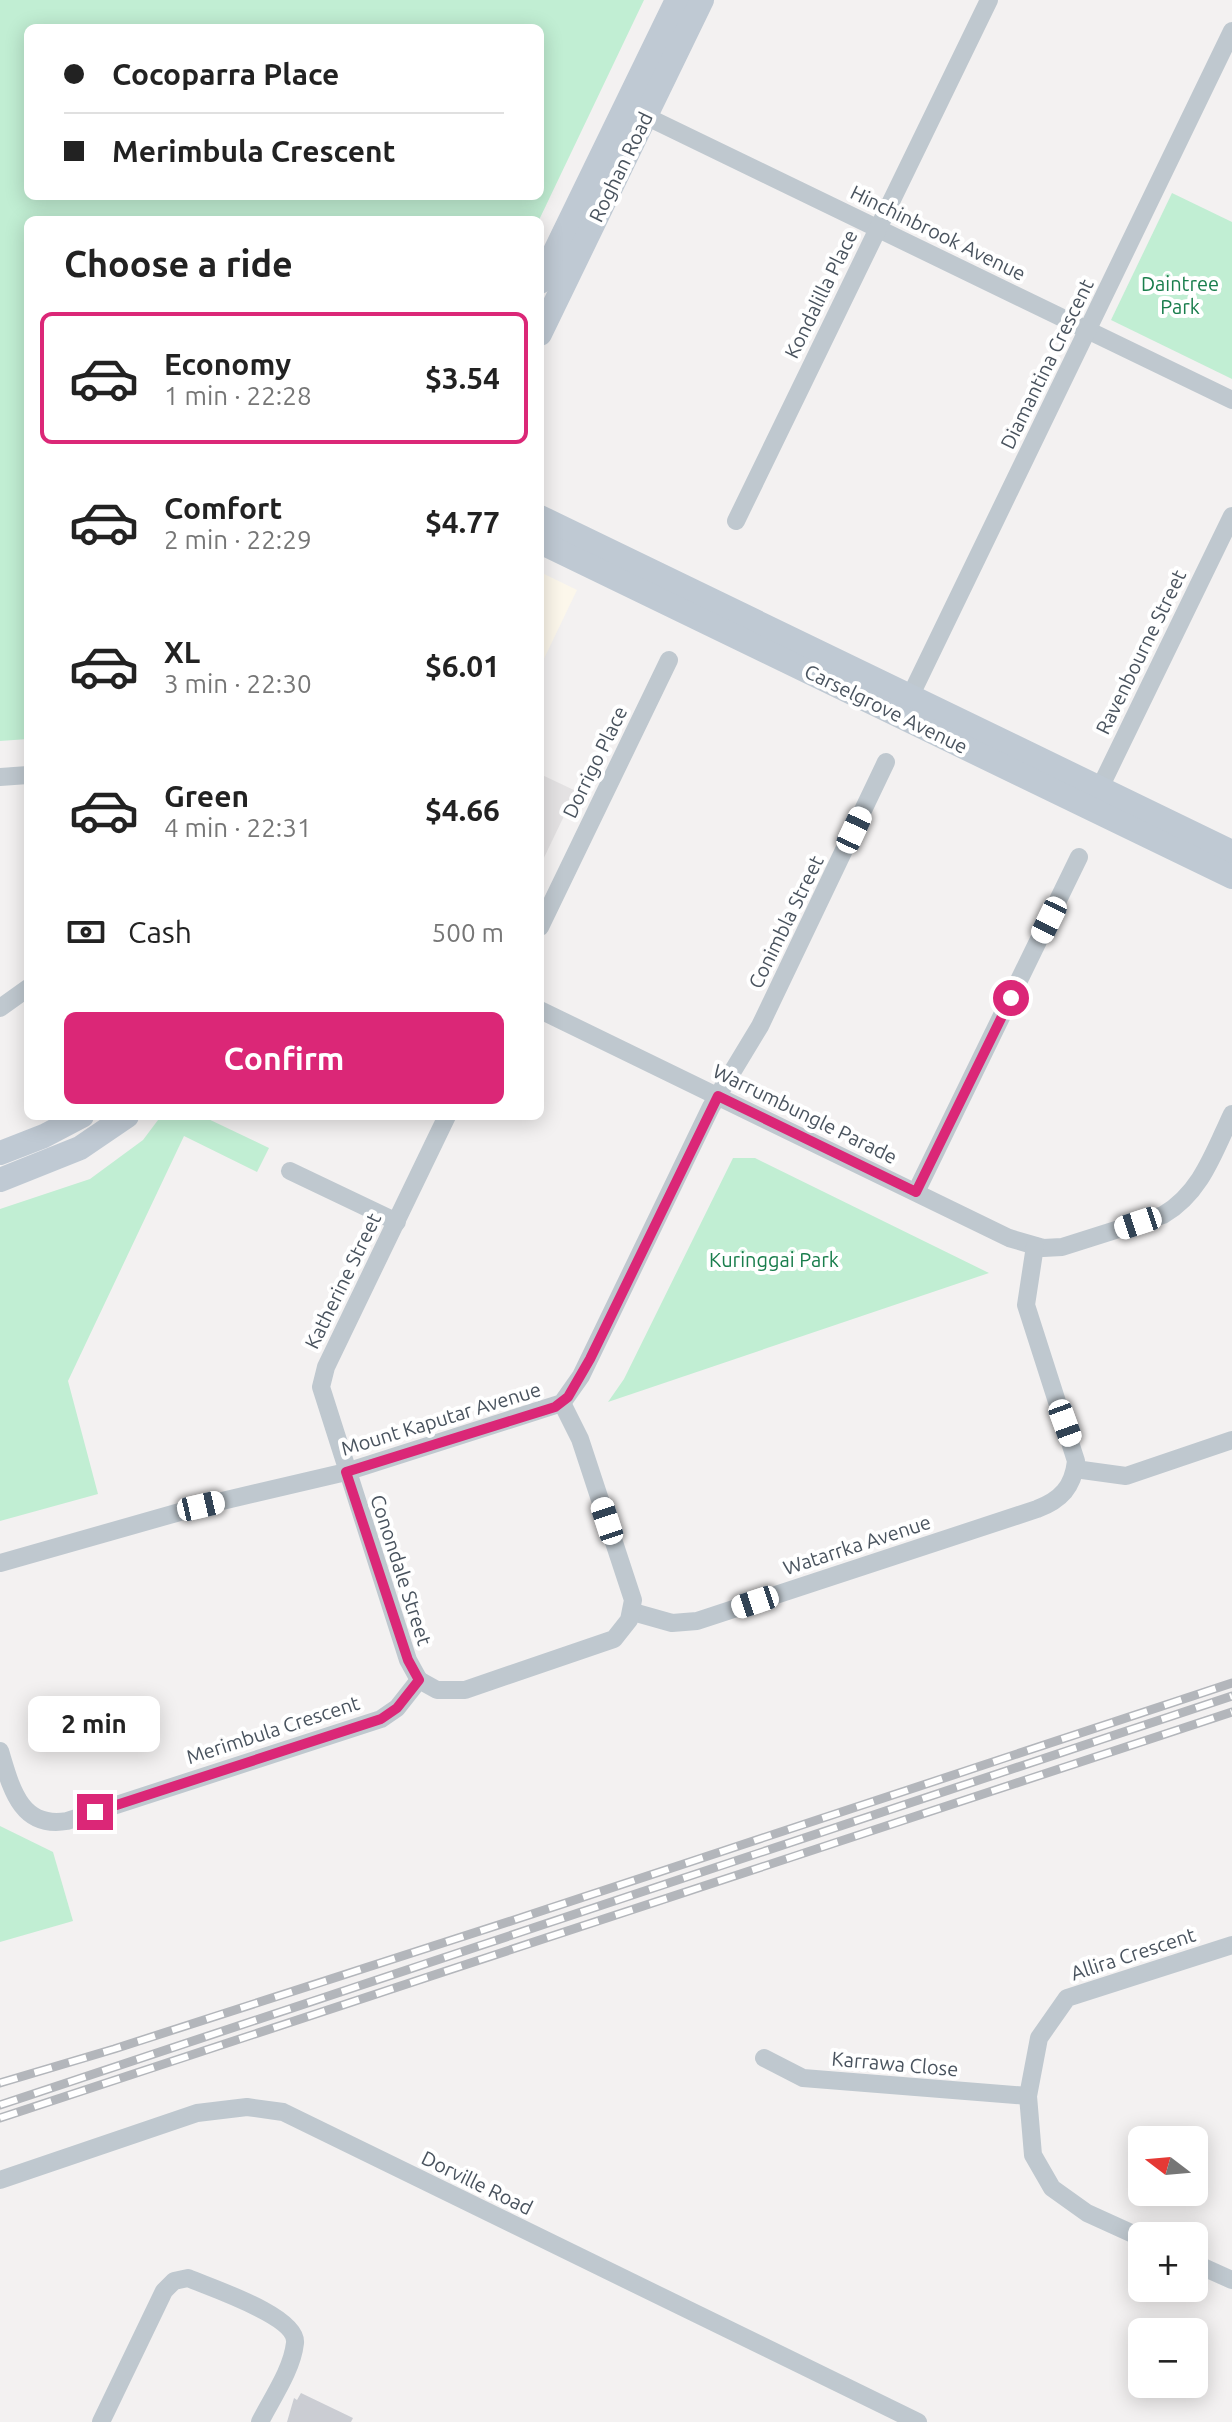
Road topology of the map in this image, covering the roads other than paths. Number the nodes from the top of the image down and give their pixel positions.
1 (677, 0) edge
2 (702, 0) edge
3 (989, 0) edge
4 (1232, 31) edge
5 (635, 111) junction
6 (878, 228) junction
7 (544, 275) edge
8 (544, 325) edge
9 (1088, 330) junction
10 (1232, 400) edge
11 (1232, 516) edge
12 (544, 519) edge
13 (736, 521) dead end
14 (544, 544) edge
15 (669, 660) dead end
16 (906, 706) junction
17 (886, 762) dead end
18 (24, 775) edge
19 (0, 777) edge
20 (1095, 798) junction
21 (1232, 852) edge
22 (1079, 857) dead end
23 (1232, 877) edge
24 (544, 919) edge
25 (24, 991) edge
26 (0, 1008) edge
27 (544, 1012) edge
28 (718, 1096) junction
29 (1231, 1118) edge
30 (74, 1120) edge
31 (121, 1120) edge
32 (445, 1120) edge
33 (0, 1153) edge
34 (290, 1171) dead end
35 (0, 1180) edge
36 (916, 1192) junction
37 (397, 1222) junction
38 (1035, 1246) junction
39 (562, 1403) junction
40 (1232, 1440) edge
41 (1075, 1469) junction
42 (346, 1472) junction
43 (0, 1563) edge
44 (633, 1612) junction
45 (419, 1680) junction
46 (0, 1751) edge
47 (1232, 1945) edge
48 (764, 2058) dead end
49 (1028, 2096) junction
50 (0, 2180) edge
51 (1128, 2232) edge
52 (1208, 2269) edge
53 (1232, 2280) edge
54 (101, 2422) edge
55 (260, 2422) edge
56 (918, 2422) edge

1 - 5 street, Roghan Road
2 - 5 street, Roghan Road
3 - 6 street, Kondalilla Place
4 - 9 street, Diamantina Crescent
5 - 6 street, Hinchinbrook Avenue
5 - 7 street, Roghan Road
5 - 8 street, Roghan Road
6 - 9 street, Hinchinbrook Avenue
6 - 13 street, Kondalilla Place
9 - 10 street, Hinchinbrook Avenue
9 - 16 street, Diamantina Crescent
11 - 20 street, Ravenbourne Street
12 - 16 street, Carselgrove Avenue
14 - 16 street, Carselgrove Avenue
15 - 24 street, Dorrigo Place
16 - 20 street, Carselgrove Avenue
17 - 28 street, Conimbla Street
18 - 19 street
20 - 21 street, Carselgrove Avenue
20 - 23 street, Carselgrove Avenue
22 - 36 street
25 - 26 street
27 - 28 street, Warrumbungle Parade
28 - 36 street, Warrumbungle Parade
28 - 39 street, Mount Kaputar Avenue
29 - 38 street, Warrumbungle Parade
30 - 33 street
31 - 35 street
32 - 37 street, Katherine Street
34 - 37 street
36 - 38 street, Warrumbungle Parade
37 - 42 street, Katherine Street
38 - 41 street
39 - 42 street, Mount Kaputar Avenue
39 - 44 street
40 - 41 street
41 - 44 street, Watarrka Avenue
42 - 43 street, Mount Kaputar Avenue
42 - 45 street, Conondale Street
44 - 45 street
45 - 46 street, Merimbula Crescent
47 - 49 street, Allira Crescent
48 - 49 street, Karrawa Close
49 - 51 street, Allira Crescent
50 - 56 street, Dorville Road
52 - 53 street
54 - 55 street

